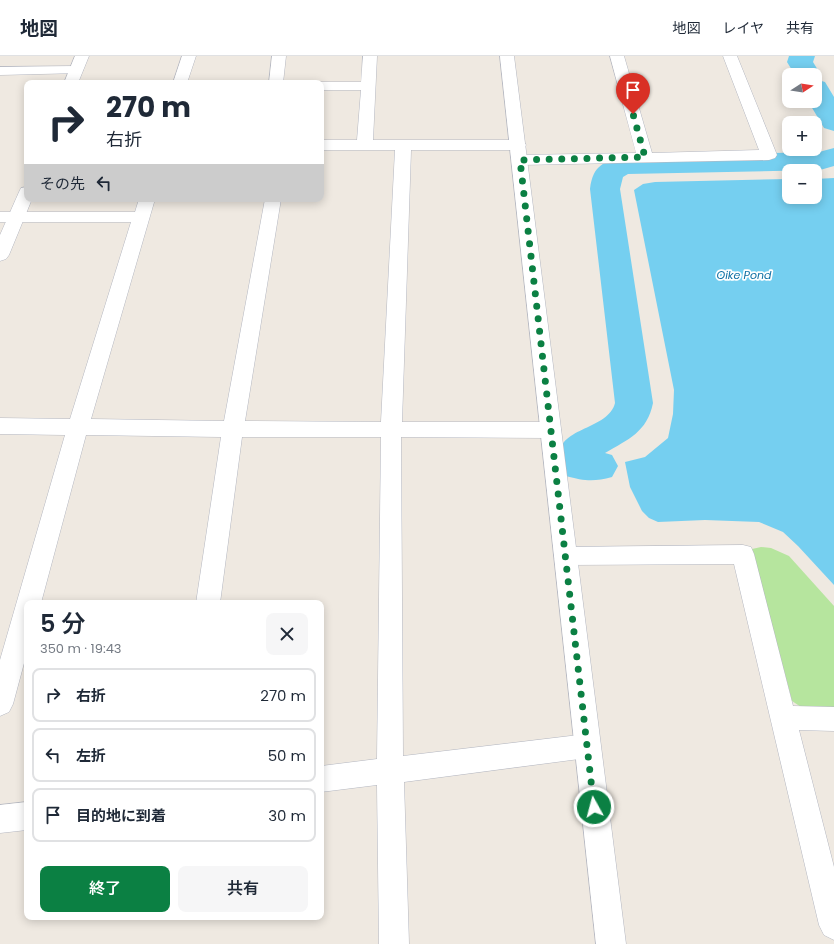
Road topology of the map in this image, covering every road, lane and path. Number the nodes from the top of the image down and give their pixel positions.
1 (82, 56) edge
2 (189, 56) edge
3 (279, 56) edge
4 (370, 56) edge
5 (507, 56) edge
6 (617, 56) edge
7 (730, 56) edge
8 (0, 71) edge
9 (73, 77) edge
10 (181, 80) edge
11 (276, 80) edge
12 (324, 86) edge
13 (368, 86) junction
14 (324, 145) edge
15 (365, 145) junction
16 (403, 146) junction
17 (519, 152) junction
18 (645, 157) junction
19 (24, 200) edge
20 (272, 202) edge
21 (145, 208) edge
22 (0, 216) edge
23 (17, 217) junction
24 (0, 255) edge
25 (0, 426) edge
26 (78, 427) junction
27 (233, 429) junction
28 (391, 429) junction
29 (551, 430) junction
30 (565, 556) junction
31 (30, 600) edge
32 (208, 600) edge
33 (24, 620) edge
34 (0, 704) edge
35 (784, 718) junction
36 (834, 719) edge
37 (586, 746) junction
38 (390, 771) junction
39 (324, 779) edge
40 (24, 816) edge
41 (0, 819) edge
42 (834, 925) edge
43 (394, 944) edge
44 (611, 944) edge

1 - 9 street
2 - 10 street
3 - 11 street
4 - 13 street
5 - 17 street
6 - 18 street
7 - 18 street
8 - 9 street
12 - 13 street
13 - 15 street
14 - 15 street
15 - 16 street
16 - 17 street
16 - 28 street
17 - 18 street
17 - 29 street
19 - 23 street
20 - 27 street
21 - 23 street
21 - 26 street
22 - 23 street
23 - 24 street
25 - 26 street
26 - 27 street
26 - 31 street
27 - 28 street
27 - 32 street
28 - 29 street
28 - 38 street
29 - 30 street
30 - 35 street
30 - 37 street
33 - 34 street
35 - 36 street
35 - 42 street
37 - 38 street
37 - 44 street
38 - 39 street
38 - 43 street
40 - 41 street

